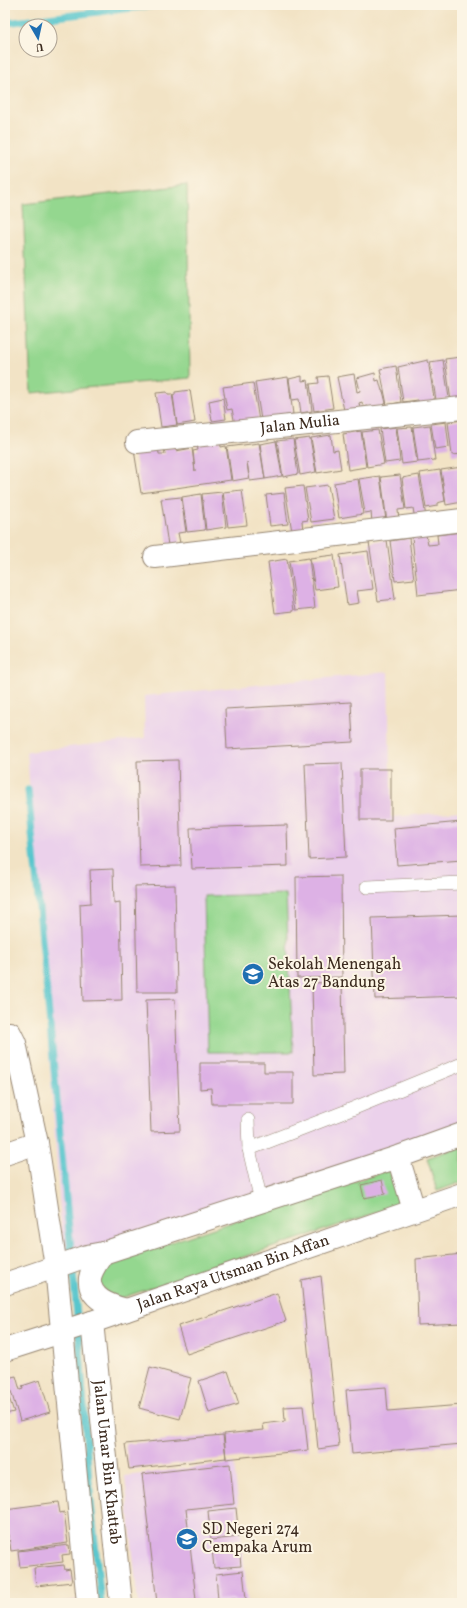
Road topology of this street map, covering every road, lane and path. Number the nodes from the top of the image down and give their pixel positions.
1 (462, 408) edge
2 (137, 442) dead end
3 (462, 520) edge
4 (155, 557) dead end
5 (462, 883) edge
6 (367, 887) dead end
7 (5, 1033) edge
8 (462, 1064) edge
9 (248, 1120) dead end
10 (462, 1134) edge
11 (37, 1144) junction
12 (249, 1148) junction
13 (5, 1154) edge
14 (398, 1157) junction
15 (462, 1194) edge
16 (261, 1201) junction
17 (414, 1210) junction
18 (95, 1255) junction
19 (60, 1265) junction
20 (5, 1284) edge
21 (126, 1310) junction
22 (79, 1326) junction
23 (5, 1350) edge
24 (88, 1603) edge
25 (121, 1603) edge

1 - 2 street, Jalan Mulia
3 - 4 street
5 - 6 lane
7 - 11 street
8 - 12 lane
9 - 12 lane
10 - 14 street
11 - 13 street
11 - 19 street
12 - 16 lane
14 - 16 street
14 - 17 street
15 - 17 street, Jalan Raya Utsman Bin Affan
16 - 18 street
17 - 21 street, Jalan Raya Utsman Bin Affan
18 - 19 street
18 - 21 street
19 - 20 street
19 - 22 street
21 - 22 street, Jalan Raya Utsman Bin Affan
22 - 23 street, Jalan Raya Utsman Bin Affan
22 - 24 street, Jalan Umar Bin Khattab
22 - 25 street, Jalan Umar Bin Khattab

